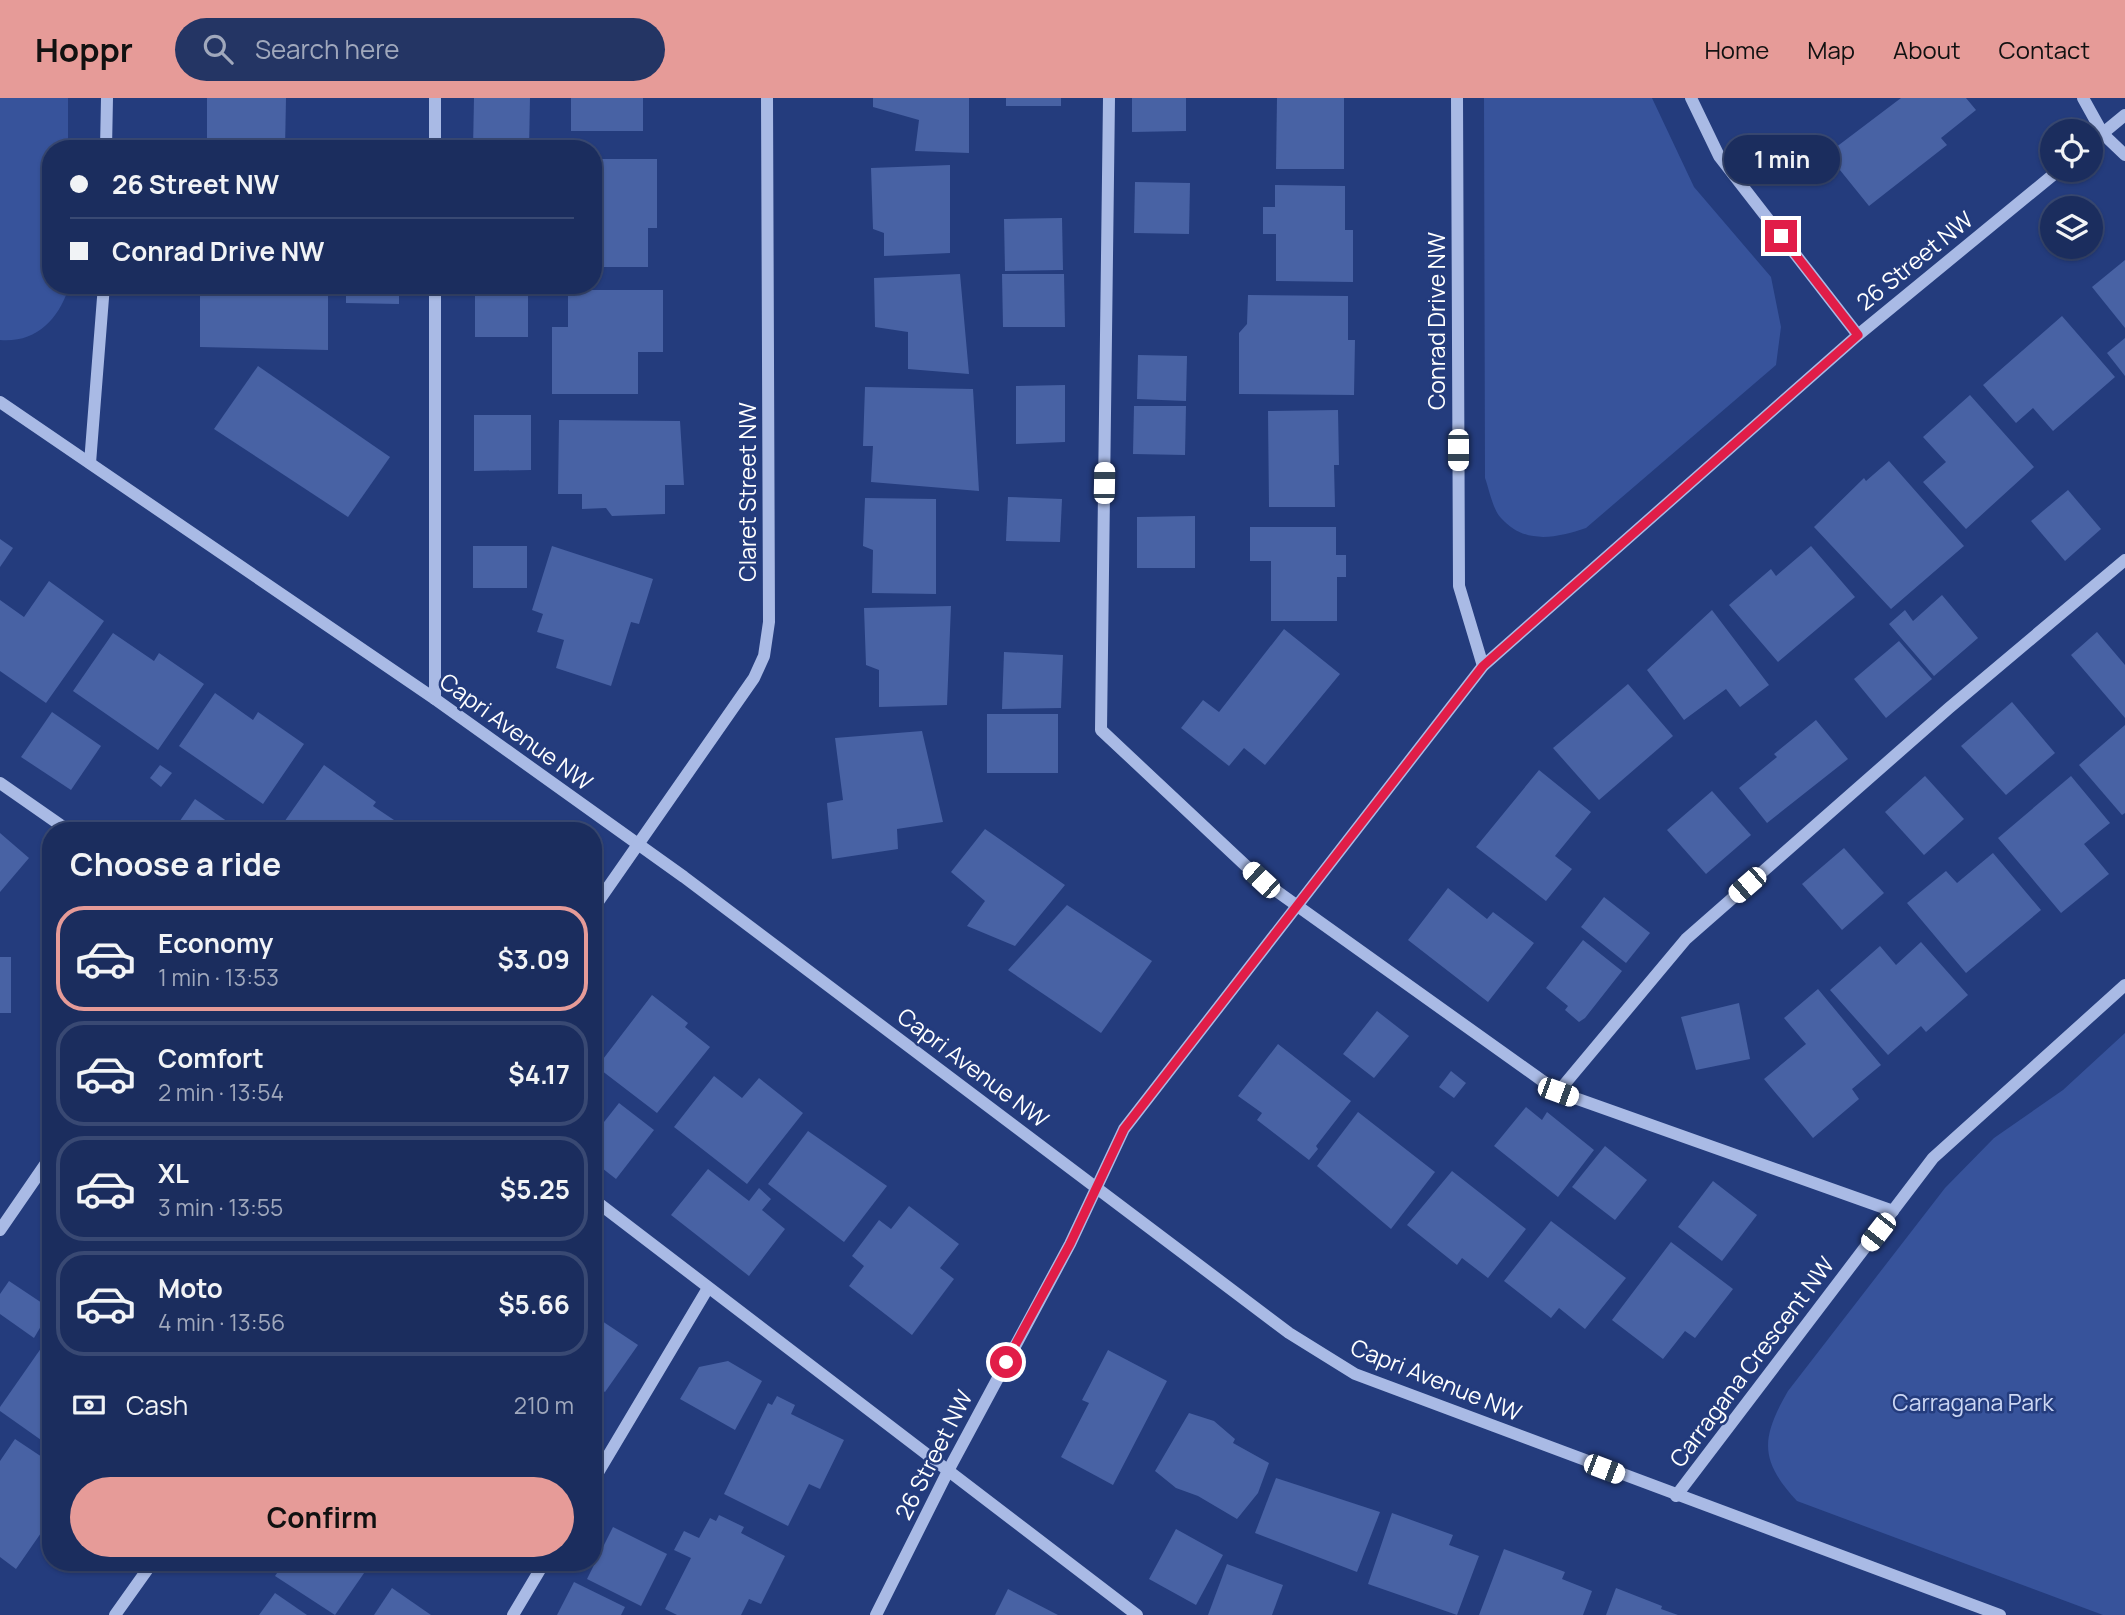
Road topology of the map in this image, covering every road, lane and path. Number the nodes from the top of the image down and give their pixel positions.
1 (107, 98) edge
2 (435, 98) edge
3 (768, 98) edge
4 (1109, 98) edge
5 (1457, 98) edge
6 (1691, 98) edge
7 (2083, 98) edge
8 (2125, 115) edge
9 (2095, 119) edge
10 (2103, 134) joint
11 (106, 140) edge
12 (435, 140) edge
13 (2125, 155) edge
14 (2044, 182) edge
15 (103, 294) edge
16 (435, 294) edge
17 (1858, 335) junction
18 (0, 402) edge
19 (90, 463) junction
20 (2125, 560) edge
21 (1483, 666) junction
22 (435, 699) junction
23 (0, 783) edge
24 (56, 822) edge
25 (639, 847) junction
26 (602, 897) edge
27 (1297, 905) junction
28 (2125, 985) edge
29 (1558, 1092) junction
30 (42, 1169) edge
31 (1097, 1187) junction
32 (602, 1206) edge
33 (1894, 1211) junction
34 (0, 1230) edge
35 (708, 1288) junction
36 (602, 1465) edge
37 (948, 1471) junction
38 (1676, 1496) junction
39 (146, 1571) edge
40 (539, 1571) edge
41 (115, 1615) edge
42 (513, 1615) edge
43 (876, 1615) edge
44 (1137, 1615) edge
45 (2000, 1615) edge

1 - 11 street
2 - 12 street
3 - 25 street, Claret Street NW
4 - 27 street
5 - 21 street, Conrad Drive NW
6 - 17 street
7 - 9 street
8 - 10 street
10 - 13 street
14 - 17 street, 26 Street NW
15 - 19 street
16 - 22 street
17 - 21 street, 26 Street NW
18 - 19 street, Capri Avenue NW
19 - 22 street, Capri Avenue NW
20 - 29 street
21 - 27 street, 26 Street NW
22 - 25 street, Capri Avenue NW
23 - 24 street
25 - 26 street, Claret Street NW
25 - 31 street, Capri Avenue NW
27 - 29 street
27 - 31 street, 26 Street NW
28 - 33 street, Carragana Crescent NW
29 - 33 street
30 - 34 street
31 - 37 street, 26 Street NW
31 - 38 street, Capri Avenue NW
32 - 35 street
33 - 38 street, Carragana Crescent NW
35 - 36 street
35 - 37 street
37 - 43 street, 26 Street NW
37 - 44 street
38 - 45 street, Capri Avenue NW
39 - 41 street
40 - 42 street

